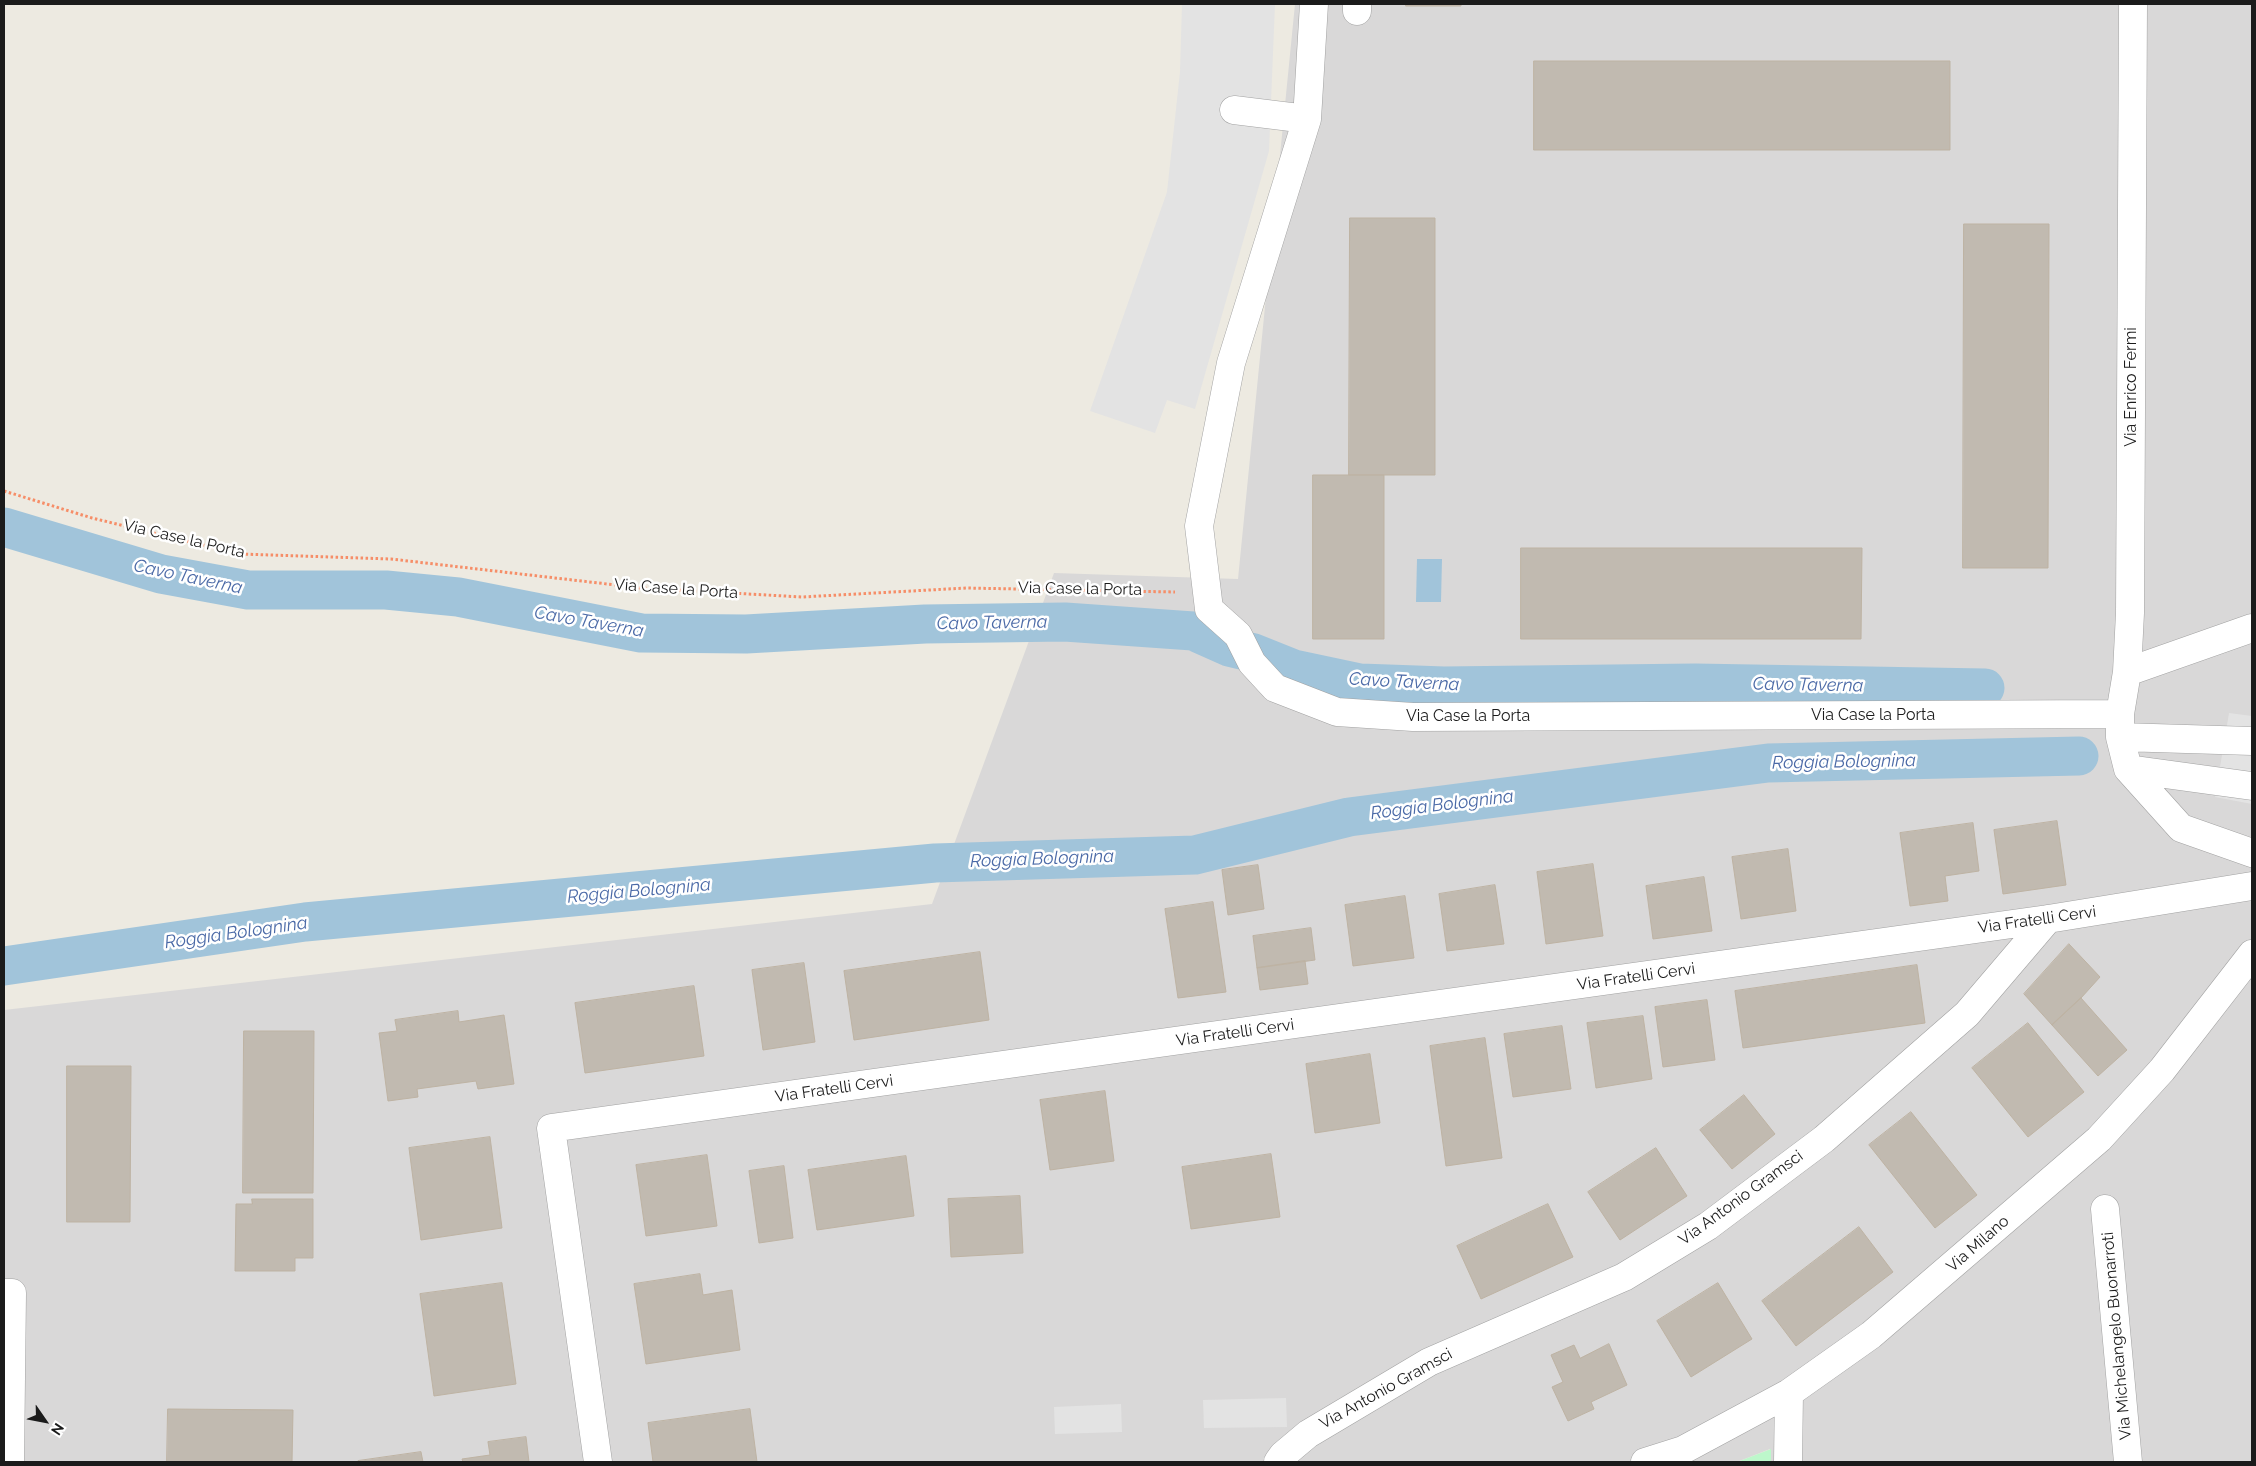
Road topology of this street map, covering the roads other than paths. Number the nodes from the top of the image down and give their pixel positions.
1 (1314, 4) edge
2 (2133, 4) edge
3 (1234, 110) dead end
4 (1307, 119) junction
5 (2252, 628) edge
6 (2127, 672) junction
7 (2120, 726) junction
8 (2252, 740) edge
9 (2128, 769) junction
10 (2252, 786) edge
11 (2252, 853) edge
12 (2252, 886) edge
13 (2048, 919) junction
14 (2252, 954) edge
15 (2105, 1209) dead end
16 (4, 1293) edge
17 (1789, 1394) junction
18 (10, 1462) edge
19 (598, 1462) edge
20 (1278, 1462) edge
21 (1645, 1462) edge
22 (1788, 1462) edge
23 (2128, 1462) edge

1 - 4 street
2 - 6 street, Via Enrico Fermi
3 - 4 street
4 - 7 street, Via Case la Porta
5 - 6 street
6 - 7 street, Via Enrico Fermi
7 - 8 street, Via Case la Porta
7 - 9 street, Via Enrico Fermi
9 - 10 street
9 - 11 street
12 - 13 street, Via Fratelli Cervi
13 - 19 street, Via Fratelli Cervi
13 - 20 street, Via Antonio Gramsci
14 - 17 street, Via Milano
15 - 23 street, Via Michelangelo Buonarroti
16 - 18 street
17 - 21 street, Via Milano
17 - 22 street

